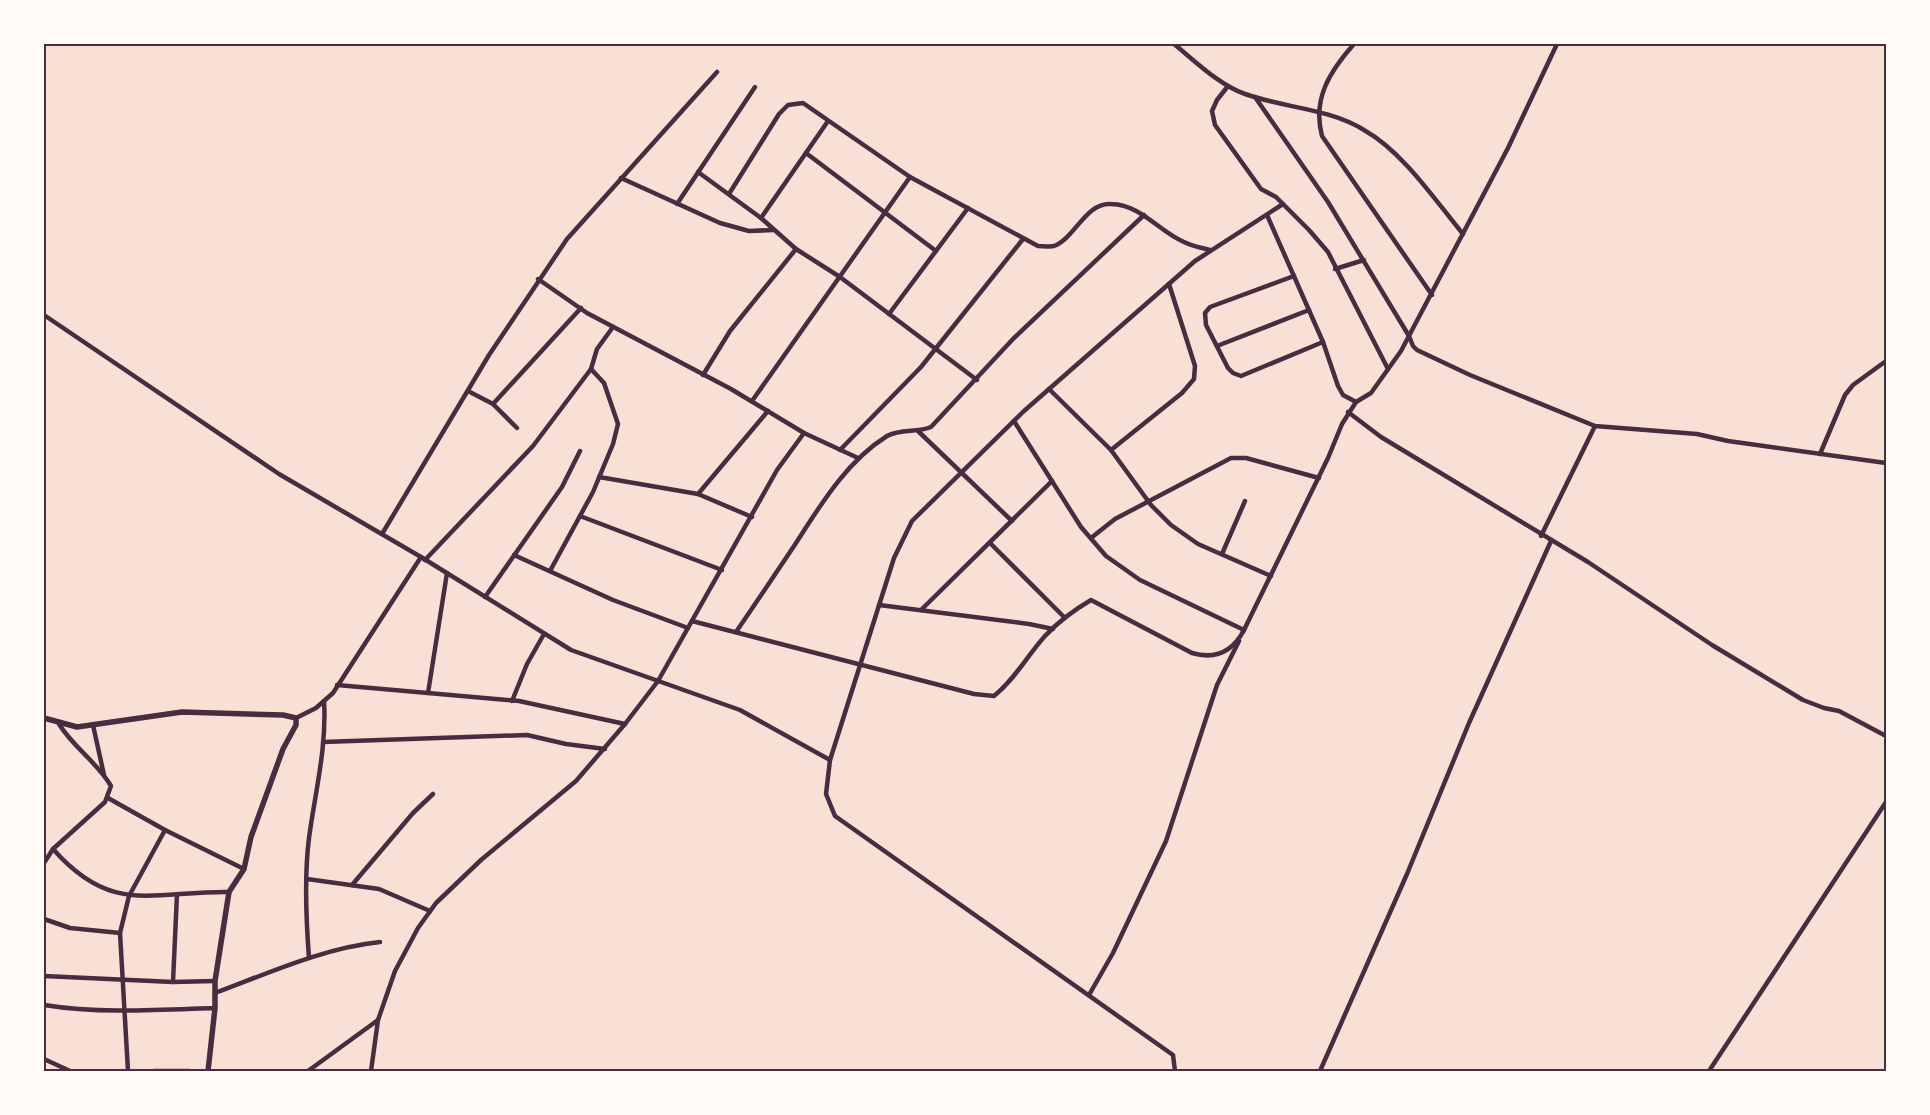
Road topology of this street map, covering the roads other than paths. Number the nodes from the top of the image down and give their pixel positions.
1 (1174, 44) edge
2 (1354, 44) edge
3 (1557, 44) edge
4 (717, 72) dead end
5 (1228, 86) junction
6 (755, 87) dead end
7 (1255, 97) junction
8 (1318, 112) junction
9 (828, 121) junction
10 (806, 153) junction
11 (698, 172) junction
12 (910, 177) junction
13 (621, 178) junction
14 (728, 194) junction
15 (677, 204) junction
16 (1283, 204) junction
17 (968, 208) junction
18 (885, 213) junction
19 (1144, 215) junction
20 (1267, 215) junction
21 (761, 218) junction
22 (773, 230) junction
23 (1464, 234) junction
24 (1023, 239) junction
25 (796, 249) junction
26 (1210, 250) junction
27 (936, 251) junction
28 (1364, 260) junction
29 (1335, 270) junction
30 (1294, 276) junction
31 (840, 277) junction
32 (538, 279) junction
33 (1169, 284) junction
34 (1432, 295) junction
35 (581, 308) junction
36 (1309, 310) junction
37 (889, 314) junction
38 (44, 315) edge
39 (613, 327) junction
40 (1409, 336) junction
41 (1323, 342) junction
42 (1217, 346) junction
43 (935, 348) junction
44 (1886, 361) edge
45 (591, 369) junction
46 (1388, 369) junction
47 (703, 374) junction
48 (977, 380) junction
49 (1049, 389) junction
50 (468, 391) junction
51 (752, 401) junction
52 (1356, 402) junction
53 (493, 404) junction
54 (768, 411) junction
55 (1348, 412) junction
56 (1014, 421) junction
57 (1594, 426) junction
58 (517, 428) dead end
59 (918, 431) junction
60 (804, 433) junction
61 (840, 450) junction
62 (1111, 450) junction
63 (580, 452) dead end
64 (1820, 454) junction
65 (858, 458) junction
66 (1886, 463) edge
67 (962, 472) junction
68 (599, 477) junction
69 (1319, 478) junction
70 (1052, 481) junction
71 (698, 494) junction
72 (1148, 501) junction
73 (1245, 501) dead end
74 (580, 516) junction
75 (752, 517) junction
76 (1012, 521) junction
77 (382, 534) junction
78 (1541, 536) junction
79 (1091, 538) junction
80 (1551, 541) junction
81 (990, 543) junction
82 (1222, 554) junction
83 (514, 555) junction
84 (423, 558) junction
85 (722, 570) junction
86 (550, 571) junction
87 (447, 573) junction
88 (1271, 576) junction
89 (485, 596) junction
90 (879, 605) junction
91 (921, 610) junction
92 (1066, 618) junction
93 (692, 621) junction
94 (688, 628) junction
95 (1053, 629) junction
96 (1244, 630) junction
97 (736, 632) junction
98 (544, 634) junction
99 (860, 665) junction
100 (658, 681) junction
101 (338, 686) junction
102 (428, 693) junction
103 (324, 701) junction
104 (512, 701) junction
105 (44, 718) edge
106 (296, 718) junction
107 (59, 724) junction
108 (625, 724) junction
109 (93, 725) junction
110 (1886, 736) edge
111 (323, 742) junction
112 (605, 749) junction
113 (830, 760) junction
114 (104, 775) junction
115 (433, 794) dead end
116 (108, 798) junction
117 (1886, 802) edge
118 (165, 830) junction
119 (53, 849) junction
120 (44, 862) edge
121 (244, 869) junction
122 (307, 879) junction
123 (352, 885) junction
124 (229, 892) junction
125 (177, 894) junction
126 (129, 896) junction
127 (430, 911) junction
128 (44, 919) edge
129 (120, 933) junction
130 (380, 942) dead end
131 (309, 958) junction
132 (44, 976) edge
133 (123, 980) junction
134 (215, 981) junction
135 (173, 982) junction
136 (215, 994) junction
137 (1089, 995) junction
138 (44, 1005) edge
139 (215, 1008) junction
140 (125, 1010) junction
141 (378, 1020) junction
142 (44, 1059) edge
143 (70, 1071) edge
144 (128, 1071) edge
145 (154, 1071) edge
146 (189, 1071) edge
147 (208, 1071) edge
148 (308, 1071) edge
149 (371, 1071) edge
150 (1174, 1071) edge
151 (1320, 1071) edge
152 (1709, 1071) edge

1 - 5 street
2 - 8 street
3 - 23 street
4 - 13 street
5 - 7 street
5 - 16 street
6 - 11 street
7 - 8 street
7 - 28 street
8 - 23 street
8 - 34 street
9 - 10 street
9 - 12 street
9 - 14 street
10 - 18 street
10 - 21 street
11 - 14 street
11 - 15 street
12 - 17 street
12 - 18 street
13 - 15 street
13 - 32 street
14 - 21 street
15 - 22 street
16 - 20 street
16 - 29 street
17 - 24 street
17 - 27 street
18 - 27 street
18 - 31 street
19 - 24 street
19 - 26 street
19 - 48 street
20 - 26 street
20 - 30 street
21 - 22 street
22 - 25 street
23 - 34 street
24 - 43 street
25 - 31 street
25 - 47 street
26 - 33 street
27 - 37 street
28 - 29 street
28 - 40 street
29 - 46 street
30 - 36 street
30 - 42 street
31 - 37 street
31 - 51 street
32 - 35 street
32 - 50 street
33 - 49 street
33 - 62 street
34 - 40 street
35 - 39 street
35 - 53 street
36 - 41 street
36 - 42 street
37 - 43 street
38 - 77 street
39 - 45 street
39 - 47 street
40 - 46 street
40 - 57 street
41 - 42 street
41 - 52 street
43 - 48 street
43 - 61 street
44 - 64 street
45 - 68 street
45 - 84 street
46 - 52 street
47 - 51 street
48 - 59 street
49 - 56 street
49 - 62 street
50 - 53 street
50 - 77 street
51 - 54 street
52 - 55 street
53 - 58 street
54 - 60 street
54 - 71 street
55 - 69 street
55 - 78 street
56 - 67 street
56 - 70 street
57 - 64 street
57 - 78 street
59 - 65 street
59 - 67 street
60 - 61 street
60 - 75 street
61 - 65 street
62 - 72 street
63 - 83 street
64 - 66 street
65 - 97 street
67 - 76 street
67 - 90 street
68 - 71 street
68 - 74 street
69 - 72 street
69 - 88 street
70 - 76 street
70 - 79 street
71 - 75 street
72 - 79 street
72 - 82 street
73 - 82 street
74 - 85 street
74 - 86 street
75 - 85 street
76 - 81 street
77 - 84 street
78 - 80 street
79 - 96 street
80 - 110 street
80 - 151 street
81 - 91 street
81 - 92 street
82 - 88 street
83 - 86 street
83 - 89 street
84 - 87 street
84 - 101 street
85 - 93 street
86 - 94 street
87 - 89 street
87 - 102 street
88 - 96 street
89 - 98 street
90 - 91 street
90 - 99 street
91 - 95 street
92 - 95 street
92 - 96 street
93 - 94 street
93 - 97 street
94 - 100 street
95 - 99 street
96 - 137 street
97 - 99 street
98 - 100 street
98 - 104 street
99 - 113 street
100 - 108 street
100 - 113 street
101 - 102 street
101 - 103 street
102 - 104 street
103 - 106 street
103 - 111 street
104 - 108 street
105 - 107 street
106 - 109 street
106 - 121 street
107 - 109 street
107 - 114 street
108 - 112 street
109 - 114 street
111 - 112 street
111 - 122 street
112 - 127 street
113 - 137 street
114 - 116 street
115 - 123 street
116 - 118 street
116 - 119 street
117 - 152 street
118 - 121 street
118 - 126 street
119 - 120 street
119 - 126 street
121 - 124 street
122 - 123 street
122 - 131 street
123 - 127 street
124 - 125 street
124 - 134 street
125 - 126 street
125 - 135 street
126 - 129 street
127 - 141 street
128 - 129 street
129 - 133 street
130 - 131 street
131 - 136 street
132 - 133 street
133 - 135 street
133 - 140 street
134 - 135 street
134 - 136 street
136 - 139 street
137 - 150 street
138 - 140 street
139 - 140 street
139 - 147 street
140 - 144 street
141 - 148 street
141 - 149 street
142 - 143 street
145 - 146 street

